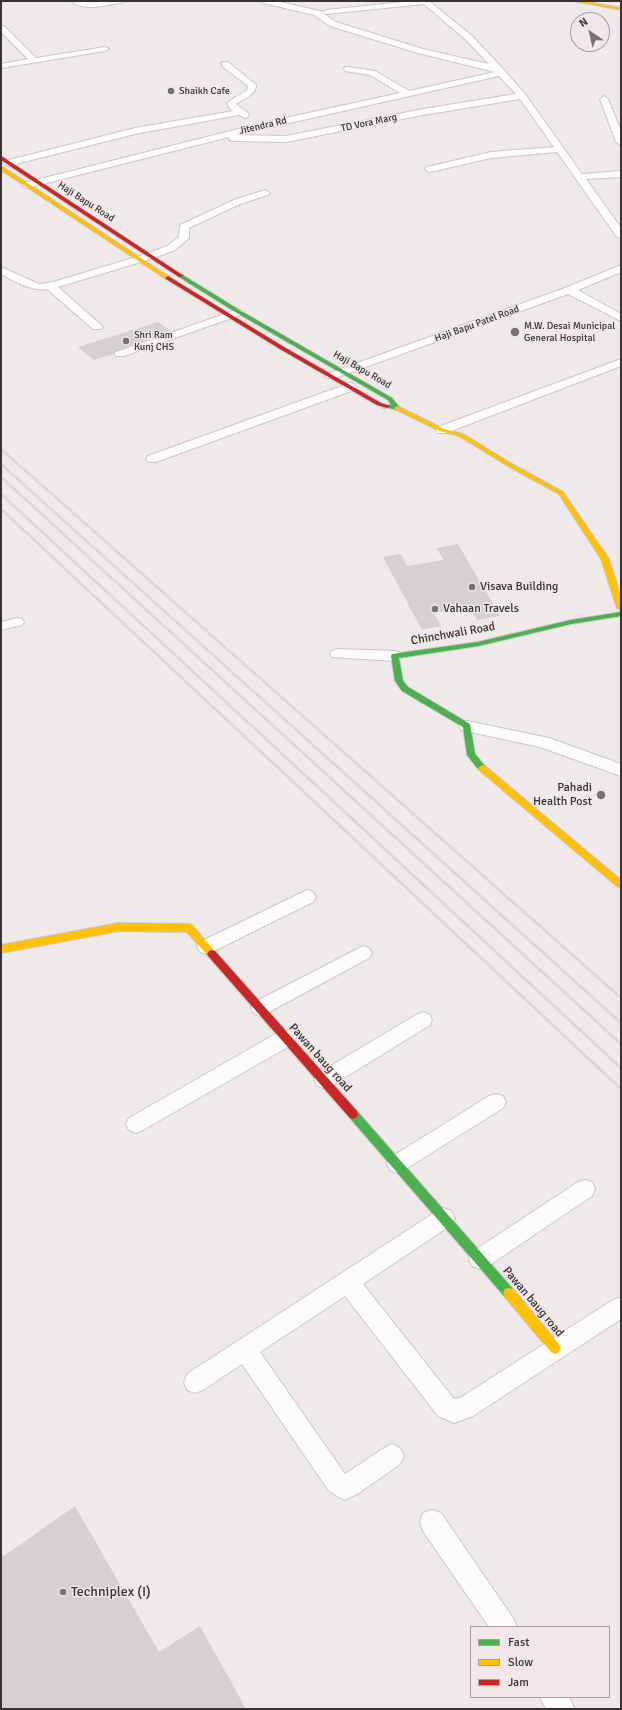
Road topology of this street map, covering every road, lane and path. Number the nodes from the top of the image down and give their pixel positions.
1 (75, 1) edge
2 (121, 1) edge
3 (266, 1) edge
4 (437, 1) edge
5 (576, 1) edge
6 (426, 2) edge
7 (621, 9) edge
8 (326, 12) dead end
9 (1, 28) edge
10 (105, 49) dead end
11 (34, 60) junction
12 (225, 64) dead end
13 (1, 66) edge
14 (348, 69) dead end
15 (500, 71) junction
16 (408, 94) junction
17 (522, 96) junction
18 (604, 99) dead end
19 (240, 112) junction
20 (277, 114) dead end
21 (287, 120) junction
22 (262, 126) junction
23 (215, 137) junction
24 (621, 142) edge
25 (559, 149) junction
26 (5, 164) edge
27 (430, 169) dead end
28 (621, 174) edge
29 (580, 177) junction
30 (37, 183) junction
31 (27, 185) junction
32 (265, 193) dead end
33 (71, 205) junction
34 (60, 208) junction
35 (97, 222) junction
36 (86, 225) junction
37 (621, 235) edge
38 (144, 258) junction
39 (621, 268) edge
40 (1, 270) edge
41 (50, 286) junction
42 (569, 290) junction
43 (234, 314) junction
44 (621, 318) edge
45 (97, 327) dead end
46 (273, 331) junction
47 (260, 336) junction
48 (120, 354) dead end
49 (621, 362) edge
50 (343, 372) junction
51 (331, 376) junction
52 (350, 387) junction
53 (381, 394) junction
54 (369, 398) junction
55 (397, 408) junction
56 (442, 430) junction
57 (152, 459) dead end
58 (621, 608) edge
59 (621, 614) edge
60 (17, 622) dead end
61 (1, 626) edge
62 (337, 654) dead end
63 (395, 656) junction
64 (468, 726) junction
65 (621, 770) edge
66 (621, 885) edge
67 (307, 897) dead end
68 (206, 947) junction
69 (1, 949) edge
70 (363, 953) dead end
71 (260, 1008) junction
72 (422, 1020) dead end
73 (286, 1038) junction
74 (324, 1080) junction
75 (496, 1102) dead end
76 (136, 1124) dead end
77 (397, 1164) junction
78 (585, 1189) dead end
79 (444, 1218) junction
80 (480, 1259) junction
81 (347, 1282) junction
82 (618, 1314) edge
83 (555, 1348) junction
84 (245, 1349) junction
85 (195, 1382) dead end
86 (392, 1456) dead end
87 (432, 1522) dead end
88 (503, 1626) edge
89 (554, 1698) edge
90 (562, 1709) edge

1 - 2 street
3 - 15 street
4 - 6 street
5 - 7 street
6 - 8 street
6 - 15 street
9 - 11 street
10 - 11 street
11 - 13 street
12 - 19 street
14 - 16 street
15 - 16 street, Jitendra Rd
15 - 17 street
16 - 21 street, Jitendra Rd
17 - 23 street, TD Vora Marg
17 - 25 street
18 - 24 street
19 - 22 street
19 - 26 street
20 - 21 street
21 - 22 street, Jitendra Rd
22 - 23 street, Jitendra Rd
23 - 30 street, Jitendra Rd
25 - 27 street
25 - 29 street
26 - 30 street, Haji Bapu Road
26 - 31 street, Haji Bapu Road
28 - 29 street
29 - 37 street
30 - 31 street, Jitendra Rd
30 - 33 street, Haji Bapu Road
31 - 34 street, Haji Bapu Road
32 - 38 street
33 - 34 street
33 - 35 street, Haji Bapu Road
34 - 36 street, Haji Bapu Road
35 - 36 street
35 - 38 street, Haji Bapu Road
36 - 38 street, Haji Bapu Road
38 - 41 street
38 - 43 street, Haji Bapu Road
39 - 42 street, Haji Bapu Patel Road
40 - 41 street
41 - 45 street
42 - 44 street
42 - 50 street, Haji Bapu Patel Road
43 - 46 street, Haji Bapu Road
43 - 47 street, Haji Bapu Road
43 - 48 street
46 - 47 street
46 - 50 street, Haji Bapu Road
47 - 51 street, Haji Bapu Road
49 - 56 street
50 - 51 street, Haji Bapu Patel Road
50 - 53 street, Haji Bapu Road
51 - 52 street, Haji Bapu Road
52 - 54 street, Haji Bapu Road
52 - 57 street
53 - 54 street
53 - 55 street, Haji Bapu Road
54 - 55 street, Haji Bapu Road
55 - 56 street
56 - 58 street
59 - 63 street, Chinchwali Road
60 - 61 street
62 - 63 street
63 - 64 street
64 - 65 street
64 - 66 street
67 - 68 street
68 - 69 street, Pawan baug road
68 - 71 street, Pawan baug road
70 - 71 street
71 - 73 street, Pawan baug road
72 - 74 street
73 - 74 street, Pawan baug road
73 - 76 street
74 - 77 street, Pawan baug road
75 - 77 street
77 - 79 street, Pawan baug road
78 - 80 street
79 - 80 street, Pawan baug road
79 - 81 street
80 - 83 street, Pawan baug road
81 - 83 street
81 - 84 street
82 - 83 street
84 - 85 street
84 - 86 street
87 - 88 street
89 - 90 street

